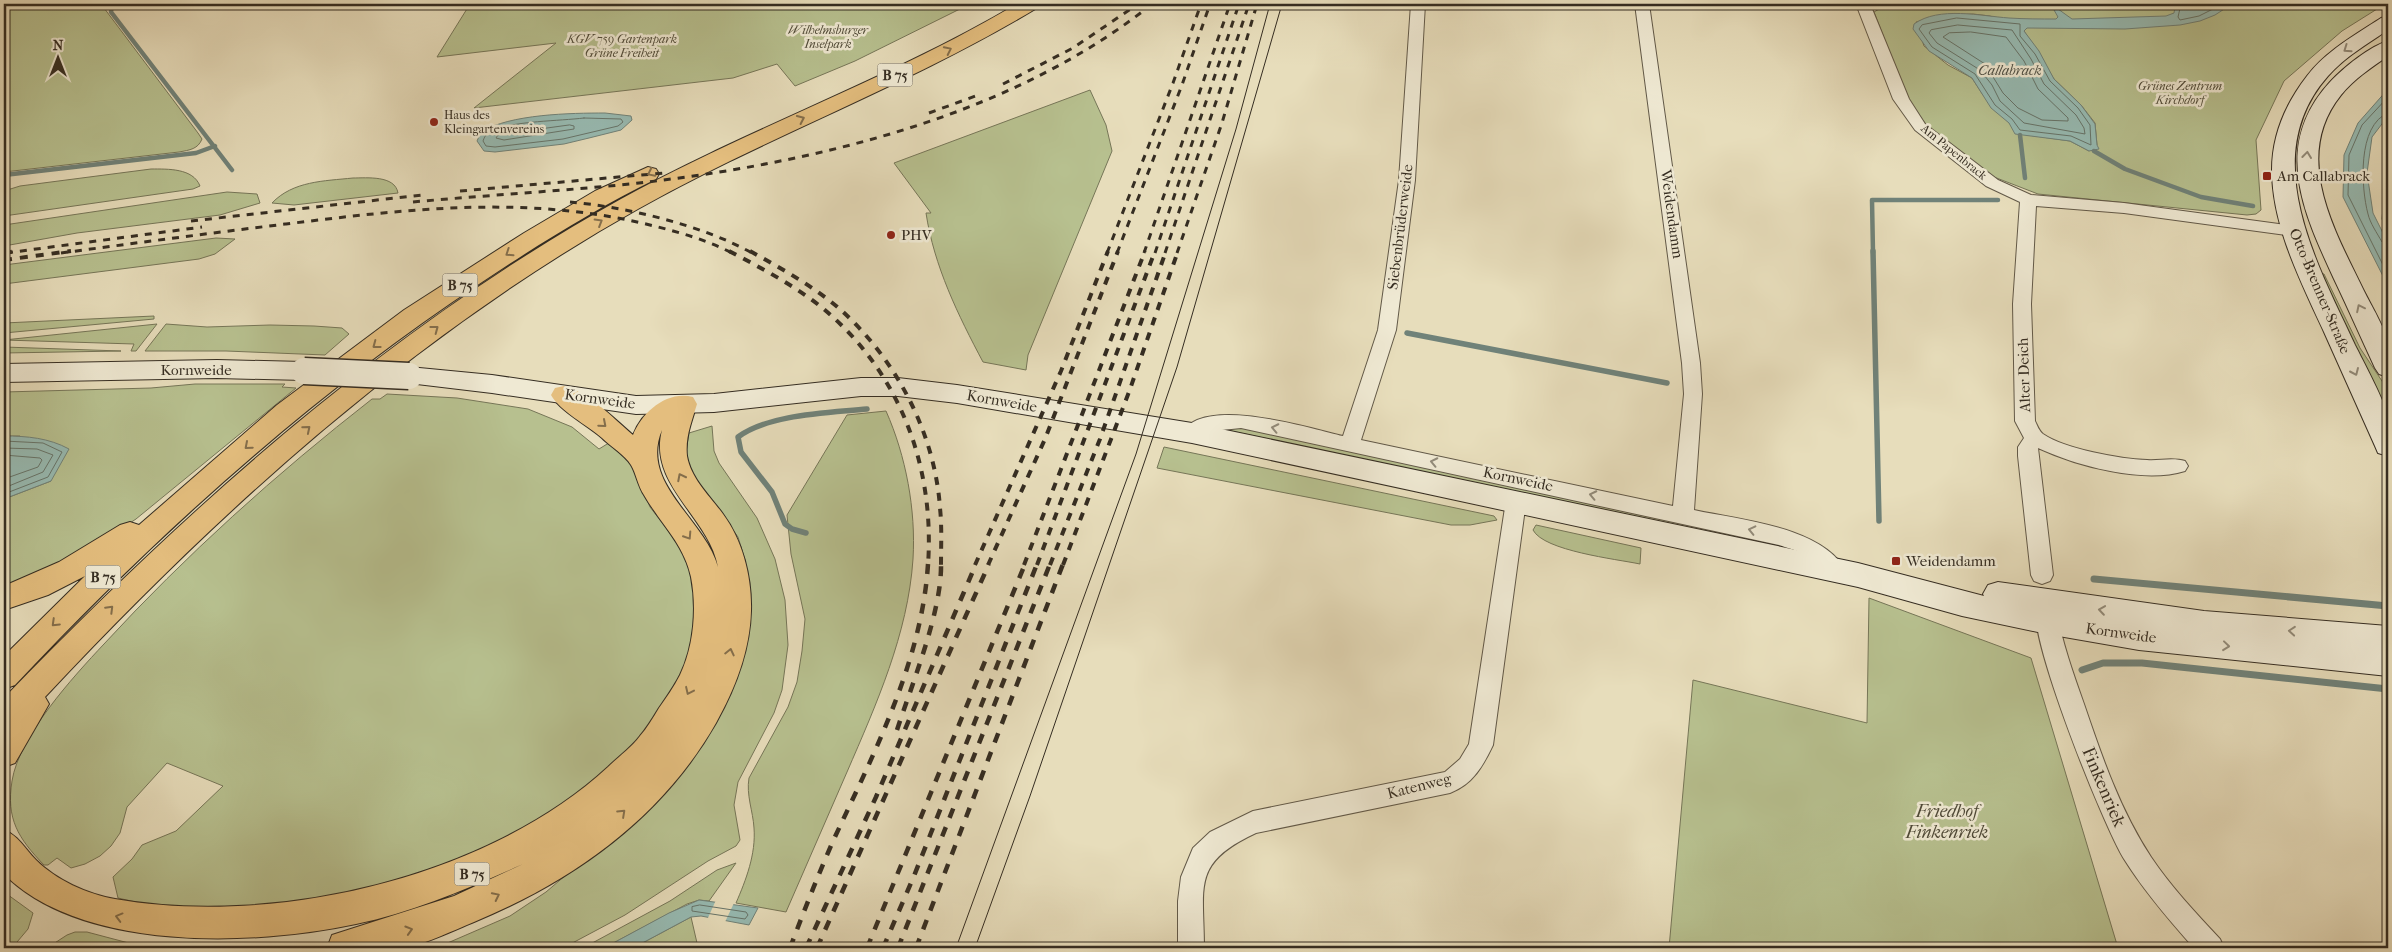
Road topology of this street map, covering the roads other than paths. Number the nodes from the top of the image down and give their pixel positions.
1 (998, 4) edge
2 (1030, 4) edge
3 (1418, 4) edge
4 (1642, 4) edge
5 (1863, 4) edge
6 (2388, 22) edge
7 (2388, 46) edge
8 (2028, 200) junction
9 (2293, 231) junction
10 (2325, 236) junction
11 (2388, 368) edge
12 (4, 373) edge
13 (564, 395) junction
14 (684, 404) junction
15 (1192, 433) junction
16 (2034, 438) junction
17 (1350, 444) junction
18 (2388, 446) edge
19 (643, 460) junction
20 (2178, 466) dead end
21 (206, 483) junction
22 (1516, 501) junction
23 (1683, 514) junction
24 (1847, 573) junction
25 (4, 598) edge
26 (2045, 599) junction
27 (2388, 639) edge
28 (75, 643) junction
29 (2388, 663) edge
30 (4, 676) edge
31 (4, 719) edge
32 (4, 753) edge
33 (4, 846) edge
34 (345, 948) edge
35 (1191, 948) edge
36 (2211, 948) edge

1 -> 21 highway, B 75
28 -> 2 highway, B 75
3 - 17 street, Siebenbrüderweide
4 - 23 street, Weidendamm
5 - 8 street, Am Papenbrack
6 -> 9 main road, Otto-Brenner-Straße
10 -> 7 main road, Otto-Brenner-Straße
8 - 9 street
8 - 16 street, Alter Deich
9 - 10 main road
9 -> 18 main road, Otto-Brenner-Straße
11 -> 10 main road, Otto-Brenner-Straße
12 - 13 main road, Kornweide, bridge
13 - 14 main road, Kornweide
13 -> 19 highway, B 75
14 - 15 main road, Kornweide
14 - 19 highway, B 75
34 -> 14 highway, B 75
17 -> 15 street, Kornweide
15 - 22 main road, Kornweide
16 - 20 street
16 - 26 street
23 -> 17 street, Kornweide
19 -> 33 highway, B 75
21 - 25 highway
21 -> 30 highway, B 75
22 - 24 main road, Kornweide
22 - 35 street, Katenweg
24 -> 23 street, Kornweide
24 - 26 main road, Kornweide
27 -> 26 main road, Kornweide
26 -> 29 main road, Kornweide
26 - 36 street, Finkenriek
28 - 31 highway, B 75
28 - 32 highway, B 75

